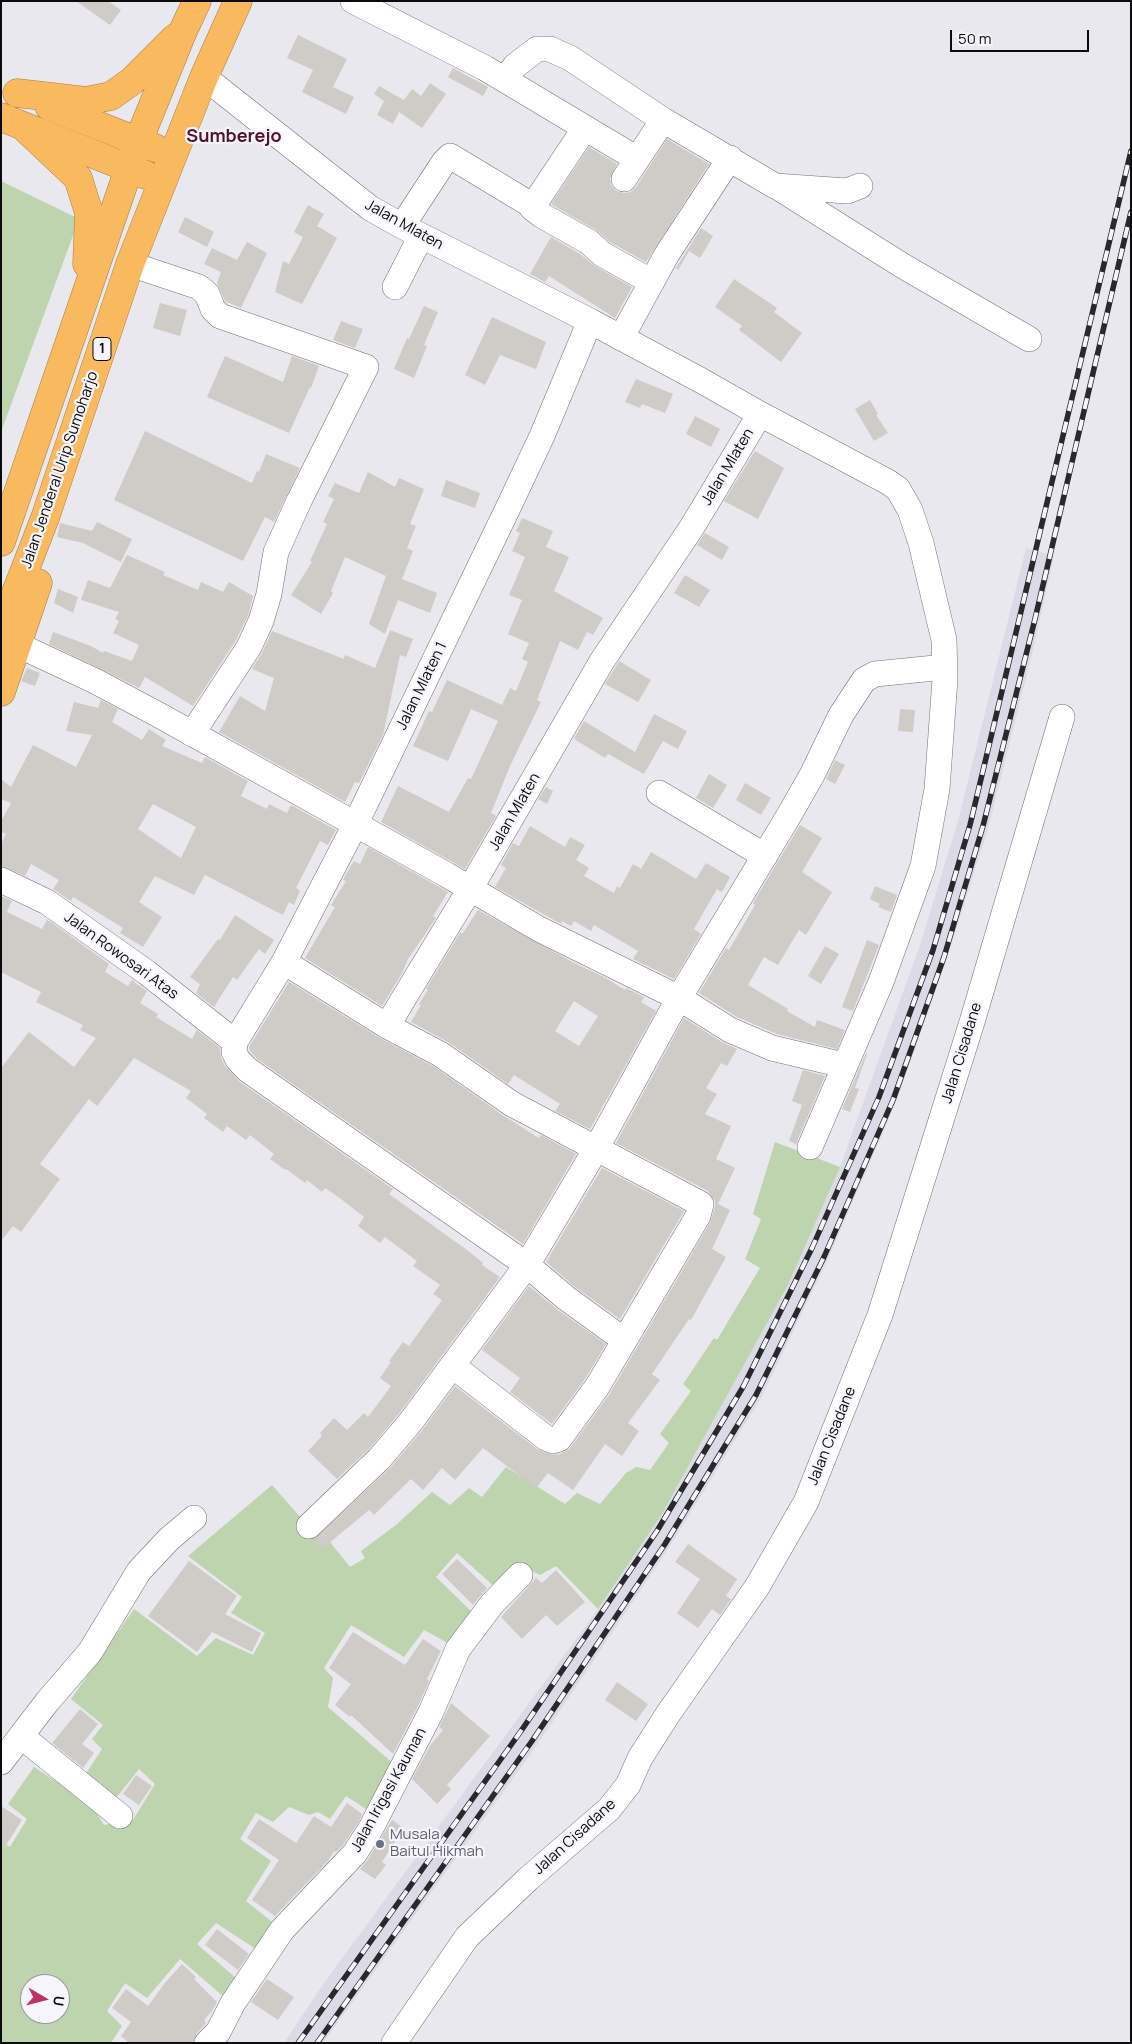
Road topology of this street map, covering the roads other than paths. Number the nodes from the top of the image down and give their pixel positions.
1 (197, 1) edge
2 (238, 1) edge
3 (353, 1) edge
4 (183, 31) junction
5 (204, 77) junction
6 (506, 80) junction
7 (9, 89) edge
8 (663, 120) junction
9 (13, 123) edge
10 (585, 128) junction
11 (138, 142) junction
12 (172, 155) junction
13 (730, 158) junction
14 (129, 168) junction
15 (162, 181) junction
16 (775, 186) junction
17 (860, 186) dead end
18 (533, 206) junction
19 (412, 231) junction
20 (130, 264) junction
21 (652, 282) junction
22 (395, 287) dead end
23 (86, 296) junction
24 (590, 321) junction
25 (621, 338) junction
26 (1030, 339) dead end
27 (760, 414) junction
28 (1, 542) edge
29 (6, 634) edge
30 (945, 667) junction
31 (1, 692) edge
32 (1062, 717) dead end
33 (192, 734) junction
34 (659, 793) dead end
35 (355, 825) junction
36 (765, 856) junction
37 (1, 880) edge
38 (470, 889) junction
39 (284, 962) junction
40 (679, 998) junction
41 (387, 1026) junction
42 (235, 1042) junction
43 (844, 1065) junction
44 (810, 1147) dead end
45 (596, 1149) junction
46 (527, 1265) junction
47 (624, 1340) junction
48 (453, 1366) junction
49 (194, 1518) dead end
50 (309, 1526) dead end
51 (520, 1575) dead end
52 (21, 1736) junction
53 (1, 1762) edge
54 (120, 1816) dead end
55 (207, 2043) edge
56 (394, 2043) edge

1 - 4 highway, 1
2 - 5 highway, Jalan Jenderal Urip Sumoharjo / 1
3 - 6 street
4 - 7 highway
4 - 11 highway, 1
5 - 12 highway, Jalan Jenderal Urip Sumoharjo / 1
5 - 19 street, Jalan Mlaten
6 - 8 street
6 - 10 street
7 - 11 highway
8 - 10 street
8 - 13 street
9 - 14 highway
9 - 23 highway
10 - 18 street
11 - 12 highway
11 - 14 highway, 1
12 - 15 highway, Jalan Jenderal Urip Sumoharjo / 1
13 - 16 street
13 - 21 street
14 - 15 highway
14 - 23 highway, 1
15 - 20 highway, Jalan Jenderal Urip Sumoharjo / 1
16 - 17 street
16 - 26 street
18 - 19 street
18 - 21 street
19 - 22 street
19 - 24 street, Jalan Mlaten
20 - 29 highway, Jalan Jenderal Urip Sumoharjo / 1
20 - 33 street
21 - 25 street
23 - 28 highway, 1
24 - 25 street, Jalan Mlaten
24 - 35 street, Jalan Mlaten 1
25 - 27 street, Jalan Mlaten
27 - 30 street
27 - 38 street, Jalan Mlaten
29 - 31 highway, Jalan Jenderal Urip Sumoharjo
29 - 33 street
30 - 36 street
30 - 43 street
32 - 56 street, Jalan Cisadane
33 - 35 street
34 - 36 street
35 - 38 street
35 - 39 street, Jalan Mlaten 1
36 - 40 street
37 - 42 street, Jalan Rowosari Atas
38 - 40 street
38 - 41 street, Jalan Mlaten
39 - 41 street
39 - 42 street, Jalan Mlaten 1
40 - 43 street
40 - 45 street
41 - 45 street
42 - 46 street
43 - 44 street
45 - 46 street
45 - 47 street
46 - 47 street
46 - 48 street
47 - 48 street
48 - 50 street
49 - 52 street
51 - 55 street, Jalan Irigasi Kauman
52 - 53 street
52 - 54 street

